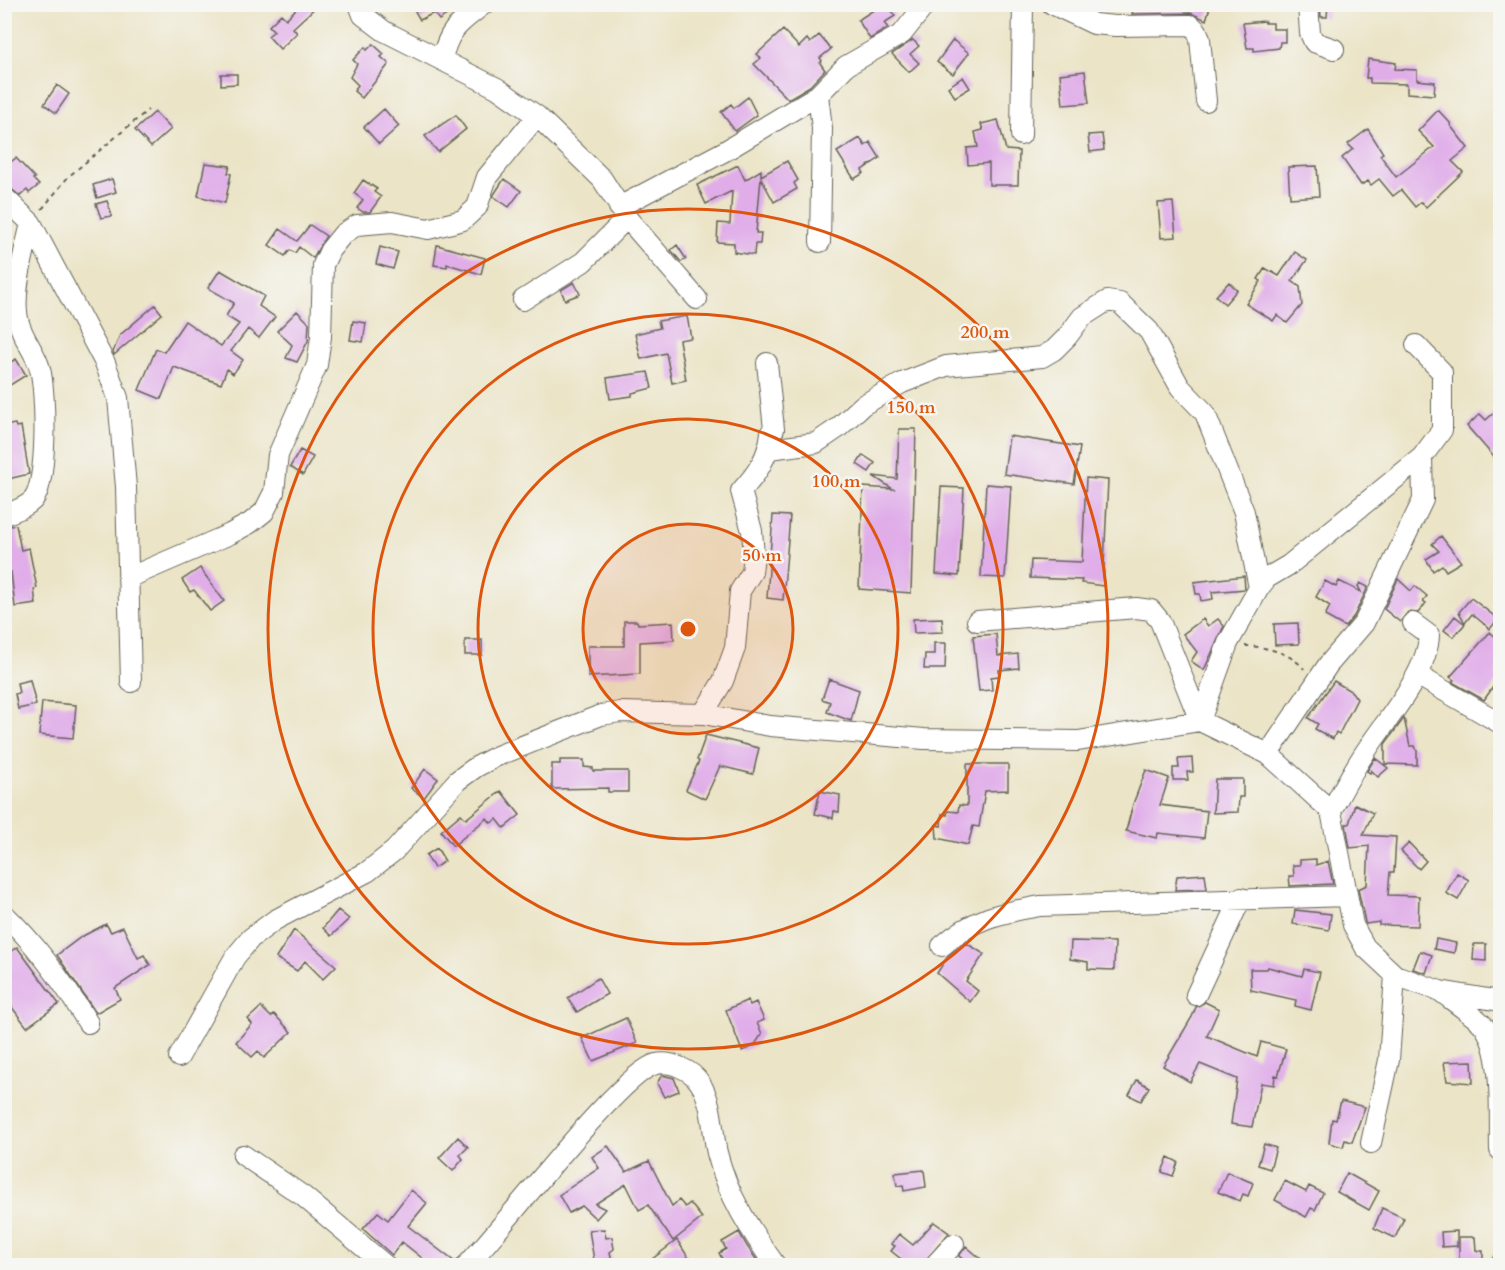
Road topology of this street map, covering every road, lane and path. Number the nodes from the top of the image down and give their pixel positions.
1 (359, 4) edge
2 (484, 4) edge
3 (926, 4) edge
4 (1023, 4) edge
5 (1052, 4) edge
6 (1308, 4) edge
7 (1334, 49) dead end
8 (442, 59) junction
9 (818, 95) junction
10 (1206, 101) dead end
11 (148, 110) dead end
12 (537, 116) junction
13 (1021, 135) dead end
14 (4, 197) edge
15 (623, 212) junction
16 (31, 224) junction
17 (820, 242) dead end
18 (697, 299) dead end
19 (523, 300) dead end
20 (1416, 345) dead end
21 (767, 363) dead end
22 (770, 449) junction
23 (1422, 458) junction
24 (4, 514) edge
25 (128, 578) junction
26 (1259, 588) junction
27 (977, 621) dead end
28 (1413, 622) dead end
29 (1228, 643) junction
30 (1417, 675) junction
31 (131, 682) dead end
32 (1315, 686) junction
33 (703, 714) junction
34 (9, 715) dead end
35 (1200, 721) junction
36 (1500, 723) edge
37 (1268, 754) junction
38 (1331, 811) junction
39 (4, 829) edge
40 (1347, 896) junction
41 (1241, 898) junction
42 (4, 915) edge
43 (942, 946) dead end
44 (1395, 975) junction
45 (1440, 991) junction
46 (1196, 995) dead end
47 (1500, 1000) edge
48 (88, 1023) dead end
49 (179, 1057) dead end
50 (1371, 1143) dead end
51 (1500, 1150) edge
52 (243, 1155) dead end
53 (954, 1244) dead end
54 (386, 1266) edge
55 (466, 1266) edge
56 (776, 1266) edge
57 (934, 1266) edge

1 - 8 street
2 - 8 street
3 - 9 street
4 - 13 street
5 - 10 street
6 - 7 street
8 - 12 street
9 - 15 street
9 - 17 street
11 - 16 path
12 - 15 street
12 - 25 street
14 - 16 street
15 - 18 street
15 - 19 street
16 - 24 street
16 - 25 street
20 - 23 street
21 - 22 street
22 - 26 street
22 - 33 street
23 - 26 street
23 - 32 street
25 - 31 street
26 - 29 street
27 - 35 street
28 - 30 street
29 - 32 path
29 - 35 street
30 - 36 street
30 - 38 street
32 - 37 street
33 - 35 street
33 - 49 street
34 - 39 path
35 - 37 street
37 - 38 street
38 - 40 street
40 - 41 street
40 - 44 street
41 - 43 street
41 - 46 street
42 - 48 street
44 - 45 street
44 - 50 street
45 - 47 street
45 - 51 street
52 - 54 street
53 - 57 street
55 - 56 street

